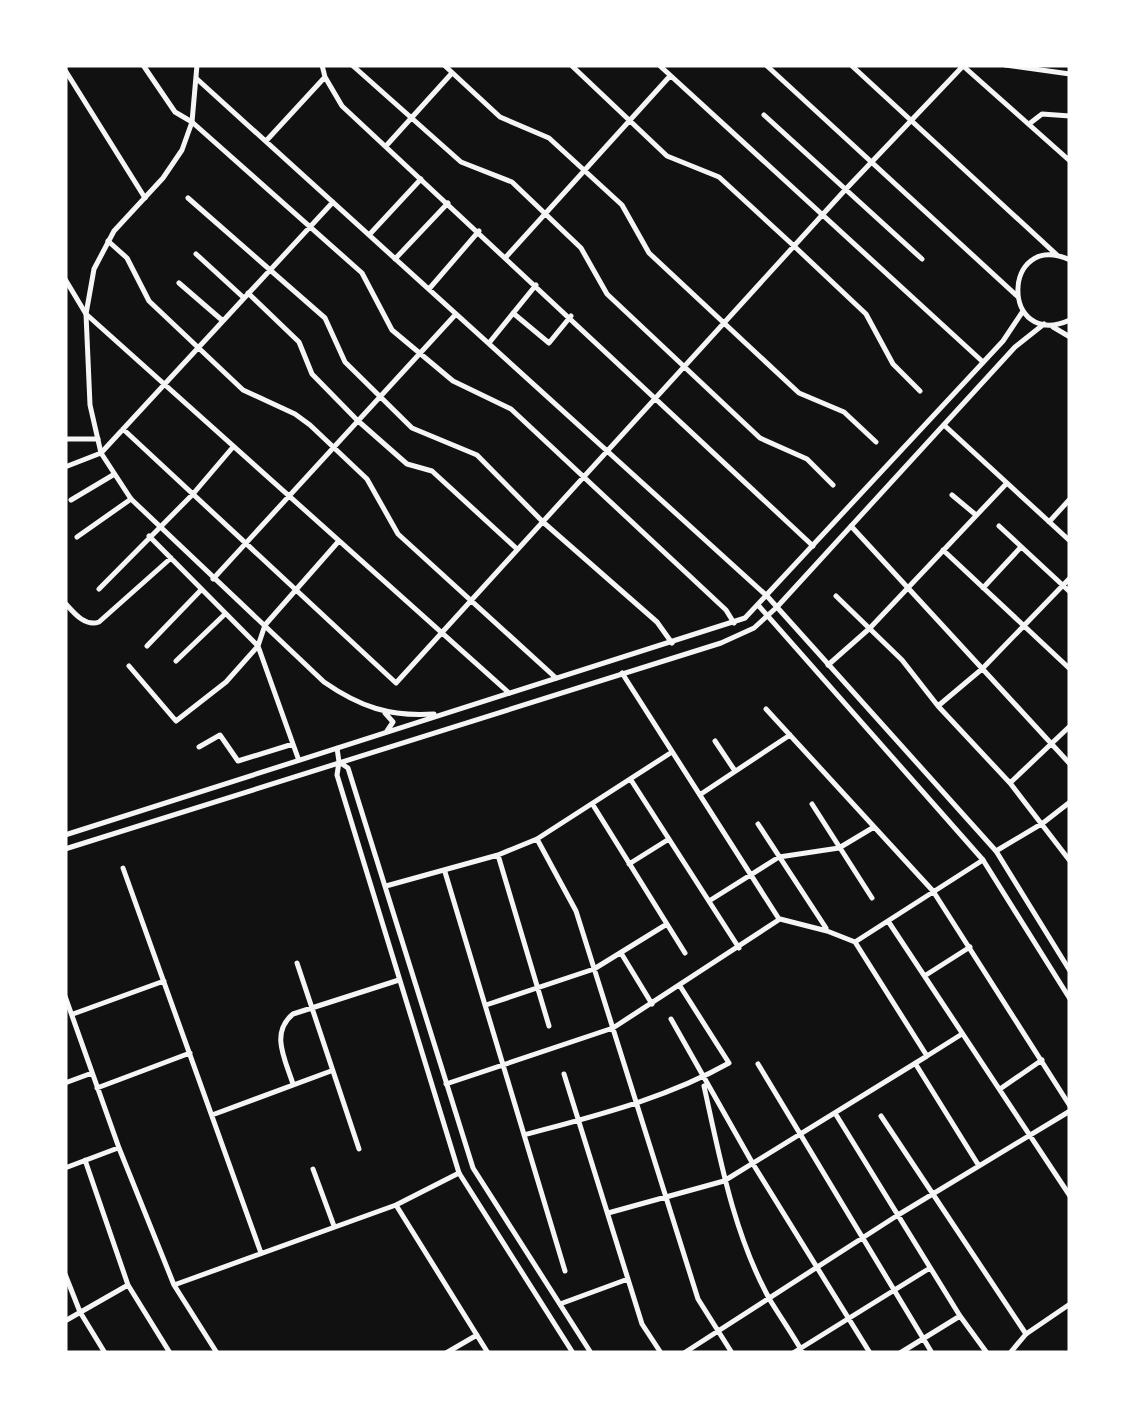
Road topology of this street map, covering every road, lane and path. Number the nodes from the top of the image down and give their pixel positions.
1 (143, 65) edge
2 (197, 65) edge
3 (322, 65) edge
4 (352, 65) edge
5 (444, 65) edge
6 (571, 65) edge
7 (659, 65) edge
8 (766, 65) edge
9 (851, 65) edge
10 (963, 65) edge
11 (1005, 65) edge
12 (65, 70) edge
13 (452, 73) junction
14 (1070, 74) edge
15 (670, 76) junction
16 (325, 77) junction
17 (197, 78) junction
18 (72, 82) junction
19 (65, 86) edge
20 (764, 114) dead end
21 (1070, 116) edge
22 (411, 118) junction
23 (911, 120) junction
24 (630, 121) junction
25 (192, 122) junction
26 (1029, 124) junction
27 (266, 141) junction
28 (386, 146) junction
29 (1070, 161) edge
30 (871, 162) junction
31 (585, 170) junction
32 (421, 178) junction
33 (846, 190) junction
34 (145, 198) junction
35 (188, 198) dead end
36 (333, 202) junction
37 (448, 203) junction
38 (545, 214) junction
39 (822, 216) junction
40 (311, 226) junction
41 (479, 232) junction
42 (369, 235) junction
43 (108, 241) junction
44 (794, 246) junction
45 (196, 254) dead end
46 (1057, 255) junction
47 (506, 258) junction
48 (1068, 258) edge
49 (396, 259) junction
50 (922, 259) dead end
51 (271, 268) junction
52 (65, 280) edge
53 (179, 283) dead end
54 (536, 285) junction
55 (429, 289) junction
56 (246, 296) junction
57 (1017, 296) junction
58 (1024, 311) junction
59 (514, 313) junction
60 (86, 314) junction
61 (456, 314) junction
62 (571, 316) junction
63 (1070, 320) edge
64 (223, 321) junction
65 (725, 322) junction
66 (1047, 325) junction
67 (1070, 337) edge
68 (489, 344) junction
69 (198, 347) junction
70 (420, 353) junction
71 (983, 362) junction
72 (685, 366) junction
73 (164, 384) junction
74 (920, 391) dead end
75 (380, 396) junction
76 (657, 397) junction
77 (933, 415) junction
78 (357, 420) junction
79 (944, 425) junction
80 (123, 429) junction
81 (65, 439) edge
82 (98, 439) junction
83 (876, 442) dead end
84 (234, 447) junction
85 (332, 447) junction
86 (608, 451) junction
87 (101, 453) junction
88 (65, 467) edge
89 (113, 475) junction
90 (582, 479) junction
91 (1007, 483) junction
92 (834, 484) dead end
93 (193, 494) junction
94 (952, 494) dead end
95 (287, 496) junction
96 (1070, 499) edge
97 (71, 500) dead end
98 (132, 500) junction
99 (976, 516) junction
100 (542, 522) junction
101 (1049, 522) junction
102 (160, 525) junction
103 (852, 526) junction
104 (998, 526) dead end
105 (149, 536) junction
106 (77, 537) dead end
107 (338, 542) junction
108 (1070, 542) edge
109 (246, 543) junction
110 (813, 546) junction
111 (1021, 547) junction
112 (518, 550) junction
113 (942, 550) junction
114 (171, 558) junction
115 (1070, 578) edge
116 (213, 579) junction
117 (1062, 585) junction
118 (907, 588) junction
119 (983, 588) junction
120 (99, 590) dead end
121 (297, 590) junction
122 (200, 591) junction
123 (1070, 592) edge
124 (767, 596) junction
125 (836, 596) dead end
126 (472, 600) junction
127 (65, 603) edge
128 (758, 605) junction
129 (777, 608) junction
130 (225, 614) junction
131 (769, 616) junction
132 (734, 623) junction
133 (266, 625) junction
134 (1024, 626) junction
135 (870, 628) junction
136 (440, 634) junction
137 (672, 644) junction
138 (147, 646) dead end
139 (258, 646) junction
140 (618, 660) junction
141 (176, 662) dead end
142 (828, 665) junction
143 (129, 666) dead end
144 (982, 669) junction
145 (1070, 669) edge
146 (622, 673) junction
147 (556, 678) junction
148 (509, 693) junction
149 (938, 706) junction
150 (766, 709) dead end
151 (382, 712) junction
152 (446, 713) junction
153 (1070, 726) edge
154 (384, 734) junction
155 (790, 735) junction
156 (715, 741) dead end
157 (293, 744) junction
158 (1051, 744) junction
159 (200, 747) dead end
160 (336, 748) junction
161 (672, 752) junction
162 (905, 752) junction
163 (298, 758) junction
164 (339, 762) junction
165 (894, 762) junction
166 (1070, 764) edge
167 (735, 771) junction
168 (632, 780) junction
169 (1010, 783) junction
170 (700, 795) junction
171 (1070, 802) edge
172 (812, 804) dead end
173 (593, 805) junction
174 (104, 822) junction
175 (1043, 823) junction
176 (758, 824) dead end
177 (874, 827) junction
178 (66, 833) edge
179 (106, 835) junction
180 (538, 838) junction
181 (669, 838) junction
182 (838, 848) junction
183 (65, 849) edge
184 (996, 851) junction
185 (498, 855) junction
186 (779, 857) junction
187 (983, 860) junction
188 (1070, 861) edge
189 (629, 864) junction
190 (124, 868) dead end
191 (445, 872) junction
192 (751, 874) junction
193 (386, 886) junction
194 (933, 891) junction
195 (872, 898) dead end
196 (709, 900) junction
197 (780, 919) junction
198 (888, 920) junction
199 (666, 924) junction
200 (827, 931) junction
201 (855, 942) junction
202 (970, 947) junction
203 (739, 948) junction
204 (621, 953) junction
205 (685, 953) dead end
206 (297, 963) dead end
207 (594, 968) junction
208 (1070, 970) edge
209 (925, 976) junction
210 (400, 980) junction
211 (164, 981) junction
212 (680, 986) junction
213 (538, 987) junction
214 (65, 996) edge
215 (1070, 999) edge
216 (652, 1004) junction
217 (486, 1005) junction
218 (311, 1008) junction
219 (71, 1014) junction
220 (671, 1019) dead end
221 (549, 1026) dead end
222 (613, 1028) junction
223 (963, 1034) junction
224 (436, 1050) junction
225 (190, 1053) junction
226 (422, 1053) junction
227 (926, 1056) junction
228 (1042, 1060) junction
229 (915, 1063) junction
230 (758, 1064) dead end
231 (503, 1066) junction
232 (331, 1071) junction
233 (92, 1074) junction
234 (564, 1074) dead end
235 (702, 1078) junction
236 (65, 1084) edge
237 (293, 1084) junction
238 (446, 1084) junction
239 (97, 1088) junction
240 (1000, 1089) junction
241 (637, 1104) junction
242 (1070, 1108) edge
243 (834, 1113) junction
244 (212, 1115) junction
245 (882, 1116) dead end
246 (579, 1120) junction
247 (802, 1133) junction
248 (1030, 1135) junction
249 (524, 1136) junction
250 (118, 1148) junction
251 (359, 1150) dead end
252 (85, 1160) junction
253 (752, 1164) junction
254 (979, 1166) junction
255 (65, 1168) edge
256 (473, 1168) junction
257 (312, 1170) dead end
258 (459, 1173) junction
259 (724, 1181) junction
260 (934, 1194) junction
261 (1070, 1196) edge
262 (666, 1197) junction
263 (396, 1204) junction
264 (608, 1213) junction
265 (898, 1216) junction
266 (334, 1226) junction
267 (861, 1239) junction
268 (261, 1253) junction
269 (817, 1268) junction
270 (930, 1268) junction
271 (565, 1271) dead end
272 (65, 1274) edge
273 (628, 1279) junction
274 (128, 1285) junction
275 (174, 1285) junction
276 (893, 1290) junction
277 (769, 1298) junction
278 (76, 1302) junction
279 (560, 1304) junction
280 (1070, 1304) edge
281 (65, 1305) edge
282 (80, 1312) junction
283 (960, 1316) junction
284 (848, 1318) junction
285 (65, 1321) edge
286 (718, 1331) junction
287 (477, 1334) junction
288 (1026, 1334) junction
289 (924, 1338) junction
290 (802, 1351) edge
291 (1015, 1351) edge
292 (105, 1353) edge
293 (170, 1353) edge
294 (217, 1353) edge
295 (446, 1353) edge
296 (488, 1353) edge
297 (573, 1353) edge
298 (591, 1353) edge
299 (661, 1353) edge
300 (684, 1353) edge
301 (732, 1353) edge
302 (793, 1353) edge
303 (870, 1353) edge
304 (900, 1353) edge
305 (932, 1353) edge
306 (987, 1353) edge

1 - 25 street
2 - 17 street
3 - 16 street
4 - 22 street
5 - 13 street
6 - 24 street
7 - 15 street
8 - 30 street
9 - 23 street
10 - 23 street
10 - 26 street
11 - 14 street
12 - 18 street
13 - 22 street
13 - 31 street
15 - 24 street
15 - 39 street
16 - 27 street
16 - 28 street
17 - 25 street
17 - 27 street
18 - 19 street
18 - 34 street
20 - 33 street
21 - 26 street
22 - 28 street
22 - 38 street
23 - 30 street
23 - 46 street
24 - 31 street
24 - 44 street
25 - 34 street
25 - 40 street
26 - 29 street
27 - 36 street
28 - 32 street
30 - 33 street
30 - 57 street
31 - 38 street
31 - 65 street
32 - 37 street
32 - 42 street
33 - 39 street
33 - 50 street
34 - 43 street
35 - 51 street
36 - 40 street
36 - 42 street
37 - 41 street
37 - 49 street
38 - 47 street
38 - 72 street
39 - 44 street
39 - 71 street
40 - 51 street
40 - 70 street
41 - 47 street
41 - 55 street
42 - 49 street
43 - 60 street
43 - 69 street
44 - 65 street
44 - 74 street
45 - 56 street
46 - 48 street
46 - 57 street
47 - 54 street
49 - 55 street
51 - 56 street
51 - 75 street
52 - 60 street
53 - 64 street
54 - 59 street
54 - 62 street
55 - 61 street
56 - 64 street
56 - 78 street
57 - 58 street
58 - 66 street
58 - 71 street
59 - 62 street
59 - 68 street
60 - 73 street
60 - 82 street
61 - 68 street
61 - 70 street
62 - 76 street
63 - 66 street
64 - 69 street
65 - 72 street
65 - 83 street
66 - 67 street
66 - 79 street
68 - 86 street
69 - 73 street
69 - 85 street
70 - 75 street
70 - 90 street
71 - 77 street
72 - 76 street
72 - 92 street
73 - 80 street
73 - 84 street
75 - 78 street
75 - 100 street
76 - 86 street
76 - 110 street
77 - 79 street
77 - 110 street
78 - 85 street
78 - 112 street
79 - 91 street
79 - 103 street
80 - 87 street
80 - 93 street
81 - 82 street
82 - 87 street
84 - 93 street
84 - 95 street
85 - 95 street
85 - 126 street
86 - 90 street
86 - 124 street
87 - 88 street
87 - 89 street
89 - 97 street
89 - 98 street
90 - 100 street
90 - 132 street
91 - 99 street
91 - 101 street
93 - 102 street
93 - 109 street
94 - 99 street
95 - 107 street
95 - 109 street
96 - 101 street
98 - 102 street
98 - 106 street
99 - 113 street
100 - 112 street
100 - 137 street
101 - 108 street
102 - 105 street
102 - 116 street
103 - 118 street
103 - 129 street
104 - 111 street
105 - 114 street
105 - 120 street
107 - 121 street
107 - 136 street
109 - 116 street
109 - 121 street
110 - 124 street
111 - 117 street
111 - 119 street
112 - 126 street
113 - 118 street
113 - 119 street
114 - 122 street
114 - 127 street
115 - 117 street
116 - 133 street
117 - 123 street
117 - 134 street
118 - 135 street
118 - 144 street
119 - 134 street
121 - 133 street
121 - 136 street
122 - 130 street
122 - 138 street
124 - 128 street
124 - 129 street
125 - 135 street
126 - 136 street
126 - 147 street
128 - 131 street
128 - 132 street
129 - 131 street
129 - 142 street
130 - 139 street
130 - 141 street
131 - 146 street
131 - 165 street
132 - 137 street
133 - 139 street
133 - 151 street
134 - 144 street
134 - 145 street
135 - 142 street
135 - 149 street
136 - 148 street
137 - 140 street
139 - 143 street
139 - 157 street
140 - 146 street
140 - 147 street
142 - 162 street
144 - 149 street
144 - 158 street
146 - 161 street
146 - 164 street
147 - 148 street
148 - 152 street
149 - 169 street
150 - 155 street
151 - 152 street
151 - 154 street
152 - 154 street
153 - 158 street
154 - 160 street
155 - 167 street
155 - 177 street
156 - 167 street
157 - 159 street
157 - 163 street
158 - 166 street
158 - 169 street
160 - 163 street
160 - 164 street
161 - 168 street
161 - 170 street
162 - 165 street
162 - 184 street
163 - 174 street
164 - 179 street
164 - 193 street
164 - 210 street
165 - 187 street
167 - 170 street
168 - 173 street
168 - 181 street
169 - 175 street
170 - 192 street
171 - 175 street
172 - 182 street
173 - 180 street
173 - 189 street
174 - 178 street
174 - 179 street
175 - 184 street
175 - 188 street
176 - 186 street
177 - 182 street
177 - 194 street
179 - 183 street
180 - 185 street
180 - 207 street
181 - 189 street
181 - 196 street
182 - 186 street
182 - 195 street
184 - 187 street
184 - 208 street
185 - 191 street
185 - 213 street
186 - 192 street
186 - 200 street
187 - 194 street
187 - 215 street
189 - 199 street
190 - 211 street
191 - 193 street
191 - 217 street
192 - 196 street
192 - 197 street
193 - 224 street
194 - 198 street
194 - 202 street
196 - 203 street
197 - 200 street
197 - 203 street
198 - 201 street
198 - 209 street
199 - 204 street
199 - 205 street
200 - 201 street
201 - 227 street
202 - 209 street
202 - 228 street
203 - 212 street
204 - 207 street
204 - 216 street
206 - 218 street
207 - 213 street
207 - 222 street
209 - 223 street
210 - 218 street
210 - 226 street
211 - 219 street
211 - 225 street
212 - 216 street
212 - 235 street
213 - 217 street
213 - 221 street
214 - 219 street
216 - 222 street
217 - 231 street
218 - 232 street
218 - 237 street
219 - 233 street
220 - 235 street
222 - 231 street
222 - 241 street
223 - 227 street
223 - 240 street
224 - 226 street
224 - 238 street
225 - 239 street
225 - 244 street
226 - 258 street
227 - 229 street
228 - 240 street
228 - 242 street
229 - 243 street
229 - 254 street
230 - 247 street
231 - 238 street
231 - 249 street
232 - 237 street
232 - 251 street
233 - 236 street
233 - 239 street
234 - 246 street
235 - 241 street
235 - 253 street
235 - 259 street
237 - 244 street
238 - 256 street
239 - 250 street
240 - 248 street
241 - 246 street
241 - 262 street
242 - 248 street
243 - 247 street
243 - 265 street
244 - 268 street
245 - 260 street
246 - 249 street
246 - 264 street
247 - 253 street
247 - 267 street
248 - 254 street
248 - 261 street
249 - 271 street
250 - 252 street
250 - 275 street
252 - 255 street
252 - 274 street
253 - 259 street
253 - 269 street
254 - 260 street
256 - 258 street
256 - 279 street
257 - 266 street
258 - 263 street
258 - 297 street
259 - 262 street
259 - 277 street
260 - 265 street
260 - 288 street
262 - 264 street
262 - 286 street
263 - 266 street
263 - 287 street
264 - 273 street
265 - 267 street
265 - 270 street
266 - 268 street
267 - 269 street
267 - 276 street
268 - 275 street
269 - 277 street
269 - 284 street
270 - 276 street
270 - 283 street
272 - 278 street
273 - 279 street
273 - 299 street
274 - 282 street
274 - 293 street
275 - 294 street
276 - 284 street
276 - 289 street
277 - 286 street
277 - 290 street
278 - 281 street
278 - 282 street
279 - 298 street
280 - 288 street
282 - 285 street
282 - 292 street
283 - 289 street
283 - 306 street
284 - 290 street
284 - 303 street
286 - 300 street
286 - 301 street
287 - 295 street
287 - 296 street
288 - 291 street
289 - 304 street
289 - 305 street
290 - 302 street

